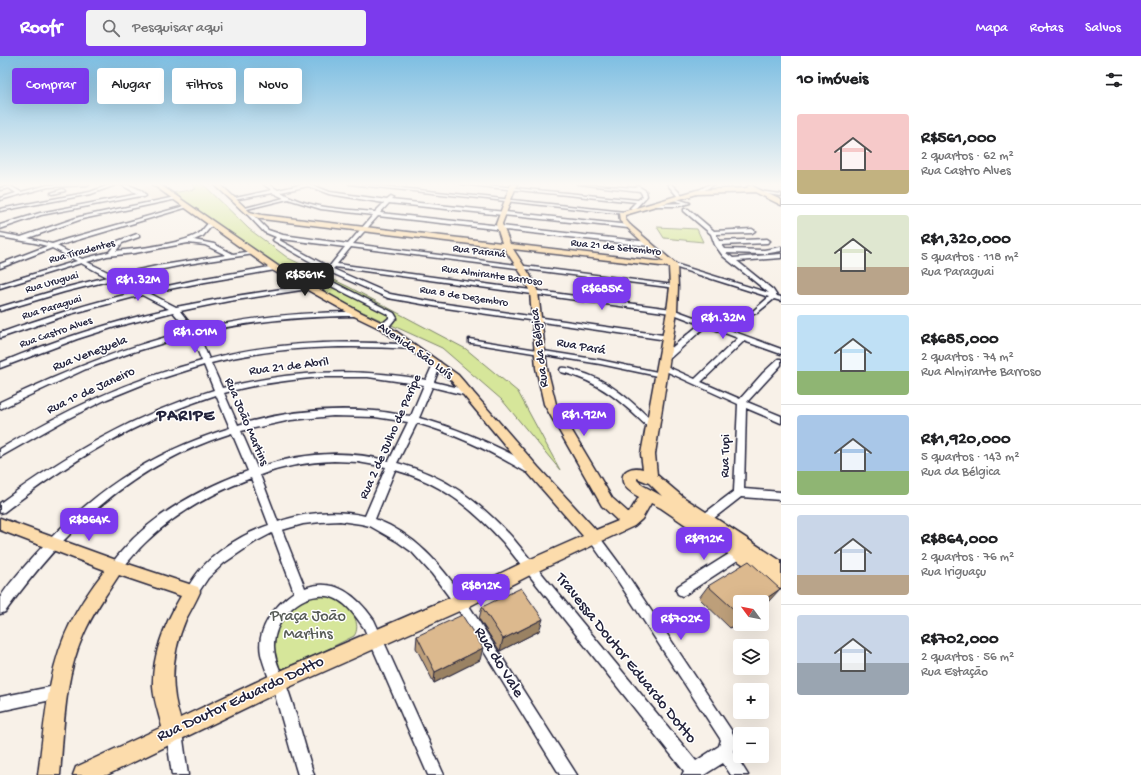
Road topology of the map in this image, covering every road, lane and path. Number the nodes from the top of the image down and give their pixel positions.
1 (29, 218) edge
2 (83, 218) edge
3 (147, 218) edge
4 (201, 218) edge
5 (253, 218) edge
6 (270, 218) edge
7 (374, 218) edge
8 (400, 218) edge
9 (501, 218) edge
10 (546, 218) edge
11 (621, 218) edge
12 (695, 218) edge
13 (211, 223) junction
14 (628, 226) junction
15 (0, 227) edge
16 (500, 228) junction
17 (363, 229) junction
18 (752, 231) dead end
19 (713, 233) junction
20 (0, 234) edge
21 (137, 236) dead end
22 (282, 237) junction
23 (23, 238) junction
24 (767, 241) dead end
25 (184, 242) junction
26 (717, 243) junction
27 (649, 244) junction
28 (52, 246) junction
29 (349, 246) junction
30 (509, 247) junction
31 (781, 249) edge
32 (722, 251) junction
33 (112, 252) junction
34 (252, 253) junction
35 (231, 255) junction
36 (781, 256) edge
37 (731, 260) junction
38 (81, 262) junction
39 (673, 265) junction
40 (0, 266) edge
41 (331, 267) junction
42 (521, 267) junction
43 (275, 268) junction
44 (299, 268) dead end
45 (112, 277) junction
46 (318, 277) junction
47 (0, 286) edge
48 (308, 287) junction
49 (674, 287) junction
50 (140, 292) junction
51 (534, 292) junction
52 (778, 298) edge
53 (0, 309) edge
54 (174, 309) junction
55 (672, 311) junction
56 (755, 312) dead end
57 (357, 314) junction
58 (538, 320) junction
59 (706, 323) junction
60 (384, 327) junction
61 (194, 333) junction
62 (0, 336) edge
63 (667, 338) junction
64 (743, 338) junction
65 (472, 341) dead end
66 (413, 347) junction
67 (539, 352) junction
68 (781, 352) edge
69 (665, 358) junction
70 (781, 361) edge
71 (206, 362) junction
72 (437, 364) junction
73 (0, 366) edge
74 (564, 370) dead end
75 (663, 371) junction
76 (431, 382) junction
77 (459, 382) junction
78 (697, 382) junction
79 (445, 386) junction
80 (219, 391) junction
81 (469, 393) junction
82 (742, 402) junction
83 (0, 406) edge
84 (414, 420) junction
85 (781, 420) edge
86 (654, 428) junction
87 (236, 429) junction
88 (518, 453) junction
89 (0, 454) edge
90 (505, 455) junction
91 (392, 464) junction
92 (533, 470) junction
93 (254, 473) junction
94 (643, 474) junction
95 (739, 493) junction
96 (648, 494) junction
97 (781, 496) edge
98 (0, 509) edge
99 (705, 519) junction
100 (368, 521) junction
101 (629, 522) junction
102 (0, 524) edge
103 (274, 527) junction
104 (594, 538) junction
105 (53, 543) junction
106 (740, 552) junction
107 (116, 567) junction
108 (530, 567) junction
109 (781, 570) edge
110 (781, 581) edge
111 (682, 590) dead end
112 (192, 592) junction
113 (301, 594) junction
114 (460, 602) junction
115 (0, 608) edge
116 (376, 638) junction
117 (278, 682) junction
118 (60, 692) junction
119 (0, 704) edge
120 (174, 732) junction
121 (725, 752) junction
122 (692, 773) edge
123 (49, 775) edge
124 (84, 775) edge
125 (180, 775) edge
126 (306, 775) edge
127 (436, 775) edge
128 (569, 775) edge
129 (740, 775) edge

1 - 15 street
2 - 23 street
3 - 28 street
4 - 13 main road, Avenida São Luís
5 - 22 street, Rua Paraná
6 - 17 main road, Rua 21 de Setembro
7 - 17 street
8 - 16 street
9 - 16 main road
10 - 14 street
11 - 14 main road
12 - 19 street
13 - 25 street, Rua Tiradentes
13 - 34 main road, Avenida São Luís
14 - 27 main road
16 - 27 street
16 - 30 main road, Rua da Bélgica
17 - 29 street
17 - 30 main road, Rua 21 de Setembro
18 - 19 street
19 - 26 street
20 - 23 street, Rua João Martins
21 - 33 street
22 - 29 street, Rua Paraná
22 - 41 street, Rua 8 de Dezembro
23 - 28 street, Rua João Martins
24 - 26 street
25 - 33 street, Rua Tiradentes
25 - 35 street
26 - 32 street
27 - 39 main road
28 - 38 street, Rua João Martins
28 - 40 street
29 - 41 street
29 - 42 street, Rua Paraná
30 - 39 main road, Rua 21 de Setembro
30 - 42 main road, Rua da Bélgica
31 - 32 street
32 - 37 street
33 - 38 street, Rua Tiradentes
34 - 35 street, Rua Uruguai
34 - 43 main road, Avenida São Luís
35 - 45 street, Rua Uruguai
36 - 37 street
37 - 52 street
38 - 45 street, Rua João Martins
38 - 47 street, Rua Tiradentes
39 - 49 main road
39 - 52 street
41 - 46 street
41 - 51 street, Rua Almirante Barroso
41 - 58 street, Rua 8 de Dezembro
42 - 49 street, Rua Paraná
42 - 51 main road, Rua da Bélgica
43 - 48 main road, Avenida São Luís
43 - 50 street, Rua Paraguai
44 - 46 street
45 - 50 street, Rua João Martins
45 - 53 street, Rua Uruguai
46 - 60 street
48 - 54 street, Rua Castro Alves
48 - 57 main road, Avenida São Luís
49 - 55 main road
50 - 54 street, Rua João Martins
50 - 62 street, Rua Paraguai
51 - 55 street, Rua Almirante Barroso
51 - 58 main road, Rua da Bélgica
52 - 56 street
54 - 61 street, Rua João Martins
54 - 73 street, Rua Castro Alves
55 - 59 street, Rua Almirante Barroso
55 - 63 main road
57 - 60 main road, Avenida São Luís
57 - 61 street, Rua Venezuela
58 - 63 street, Rua 8 de Dezembro
58 - 67 main road, Rua da Bélgica
59 - 64 street, Rua Almirante Barroso
59 - 69 street
60 - 66 main road, Avenida São Luís
61 - 71 street, Rua João Martins
61 - 83 street, Rua Venezuela
63 - 69 main road
64 - 68 street, Rua Almirante Barroso
64 - 78 street
65 - 67 street, Rua Pará
66 - 71 street, Rua 1º de Janeiro
66 - 72 main road, Avenida São Luís
67 - 75 street, Rua Pará
67 - 101 main road, Rua da Bélgica
69 - 75 main road
70 - 82 street
71 - 80 street, Rua João Martins
71 - 89 street, Rua 1º de Janeiro
72 - 76 street, Rua 2 de Julho de Paripe
72 - 77 main road, Avenida São Luís
74 - 86 street
75 - 78 street, Rua Pará
75 - 86 main road
76 - 79 street, Rua 21 de Abril
76 - 80 street, Rua 21 de Abril
76 - 84 street, Rua 2 de Julho de Paripe
77 - 79 street
77 - 81 main road, Avenida São Luís
78 - 82 street, Rua Pará
79 - 81 street, Rua 21 de Abril
80 - 87 street, Rua João Martins
80 - 98 street, Rua 21 de Abril
81 - 88 main road, Avenida São Luís
82 - 85 street, Rua Pará
82 - 95 street, Rua Tupi
84 - 87 street
84 - 90 street
84 - 91 street, Rua 2 de Julho de Paripe
86 - 94 main road
87 - 93 street, Rua João Martins
87 - 105 street
88 - 90 street
88 - 92 main road, Avenida São Luís
90 - 92 street
91 - 93 street, Travessa Doutor Eduardo Dotto
91 - 100 street, Rua 2 de Julho de Paripe
91 - 108 street, Travessa Doutor Eduardo Dotto
92 - 104 main road, Avenida São Luís
93 - 103 street, Rua João Martins
93 - 107 street, Travessa Doutor Eduardo Dotto
94 - 96 main road
94 - 99 main road
95 - 97 street
95 - 99 street, Rua Tupi
96 - 101 main road, Rua Doutor Eduardo Dotto
96 - 106 main road
99 - 109 main road
100 - 103 street, Rua do Vale
100 - 114 street, Rua do Vale
101 - 104 main road, Rua Doutor Eduardo Dotto
102 - 105 main road
103 - 112 street, Rua do Vale
103 - 113 street, Rua João Martins
104 - 108 main road, Rua Doutor Eduardo Dotto
104 - 121 street
105 - 107 main road
105 - 115 street
106 - 110 main road
106 - 111 street
107 - 112 main road
107 - 118 main road
108 - 114 main road, Rua Doutor Eduardo Dotto
108 - 122 street, Travessa Doutor Eduardo Dotto
112 - 120 main road, Rua do Vale
113 - 116 street
113 - 117 street
114 - 116 main road, Rua Doutor Eduardo Dotto
114 - 128 street, Rua do Vale
116 - 117 main road, Rua Doutor Eduardo Dotto
116 - 127 street
117 - 120 main road, Rua Doutor Eduardo Dotto
117 - 126 street
118 - 119 street
118 - 123 main road
120 - 124 main road, Rua Doutor Eduardo Dotto
120 - 125 street, Rua do Vale
121 - 122 street
121 - 129 street

